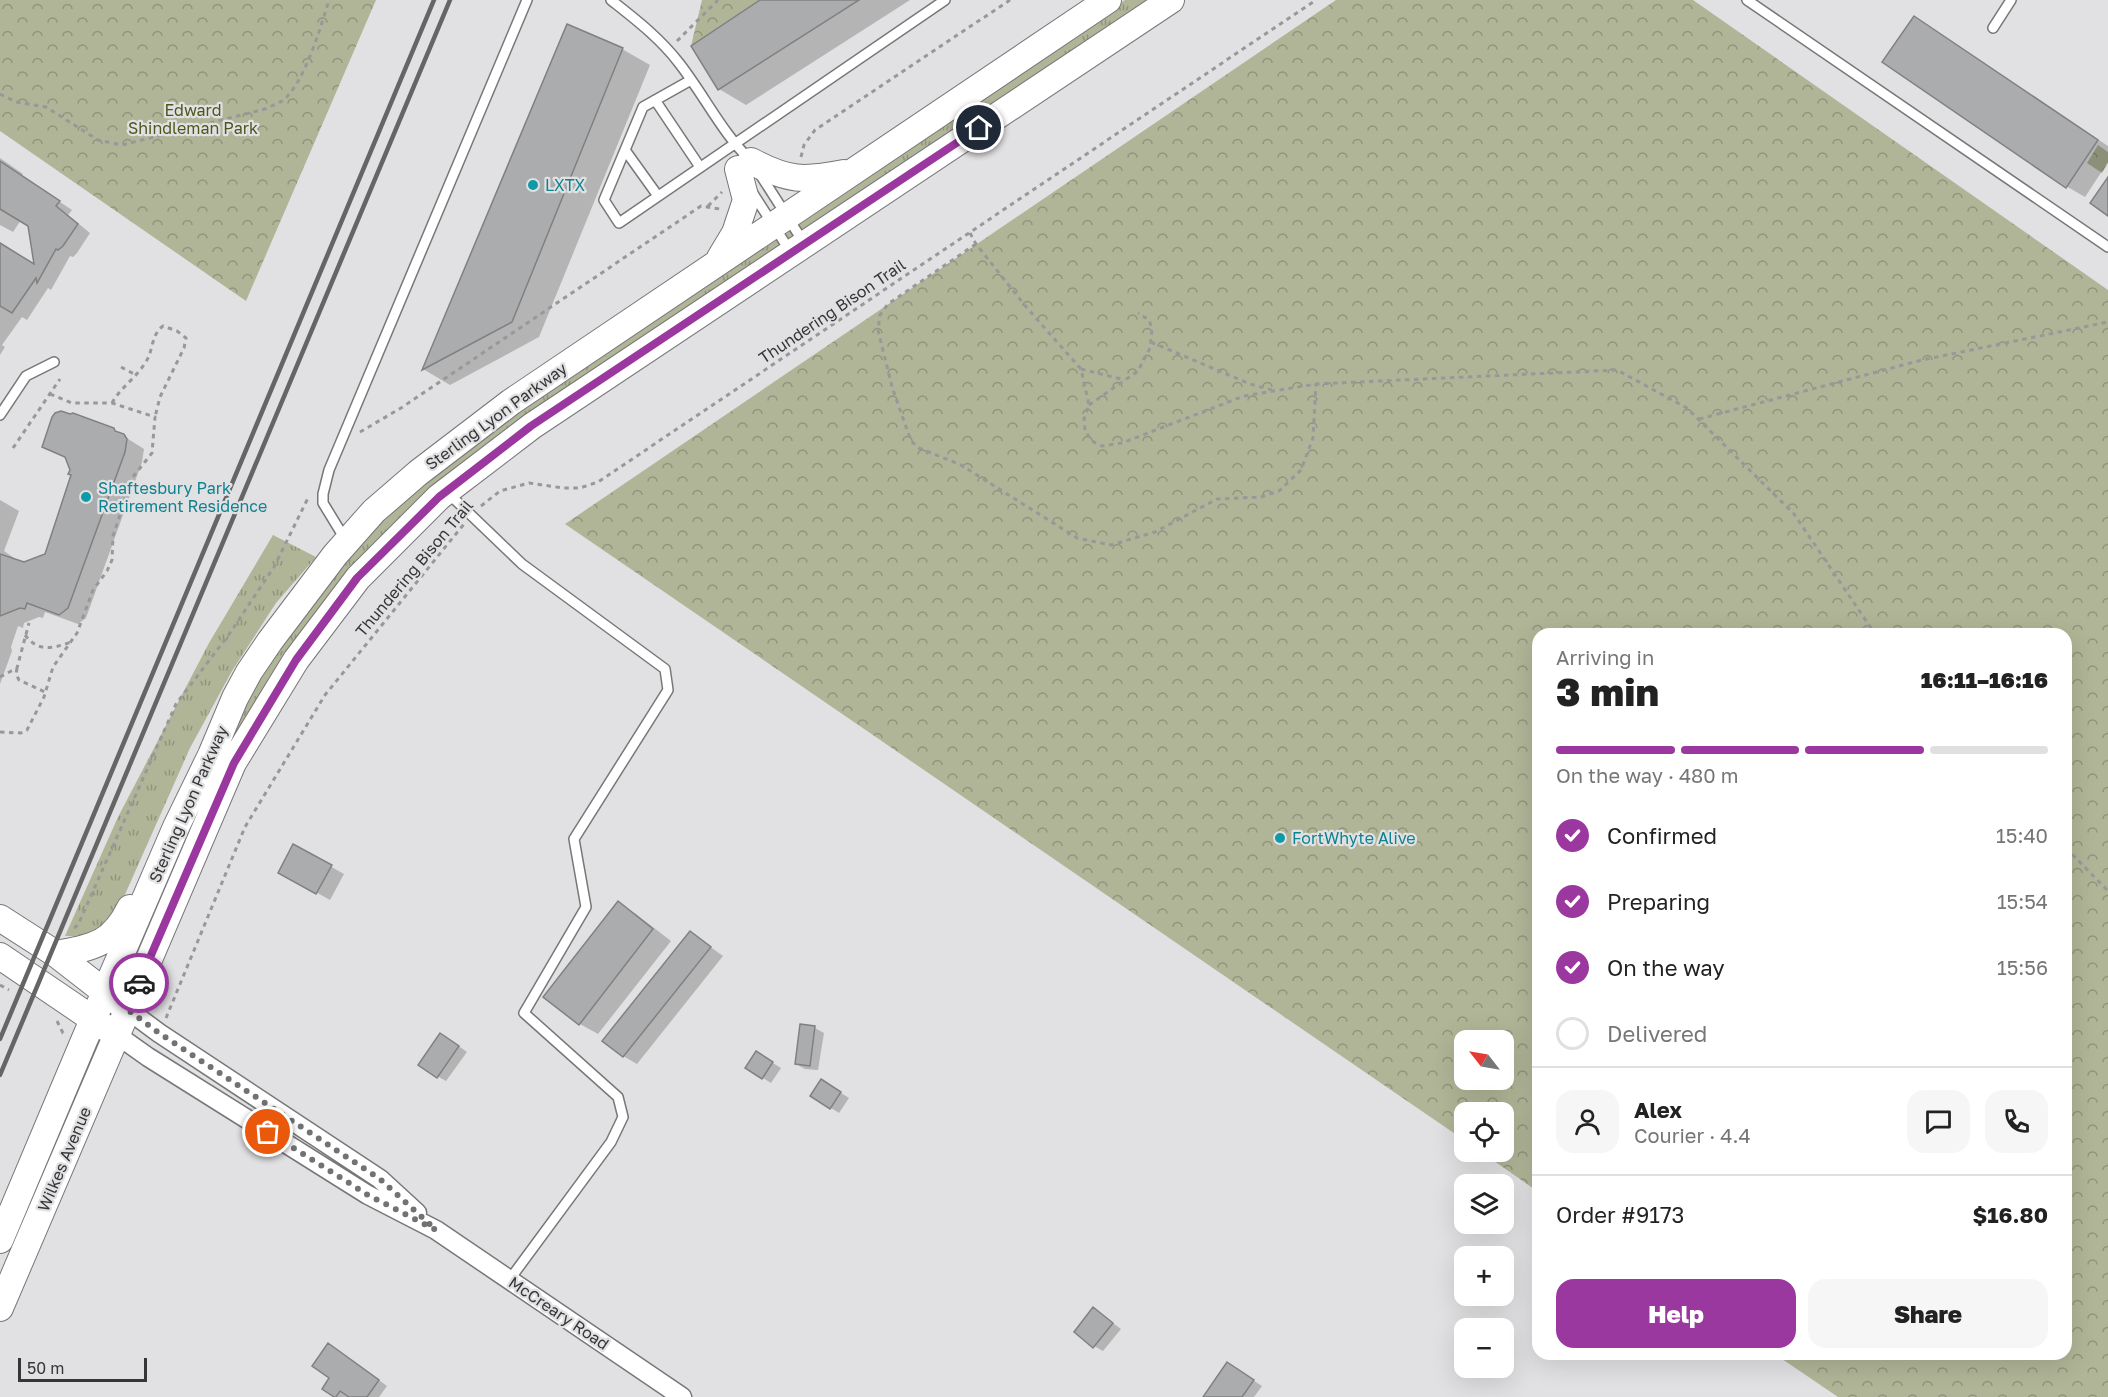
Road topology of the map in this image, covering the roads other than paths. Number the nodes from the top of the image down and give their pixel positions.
1 (527, 0) edge
2 (611, 0) edge
3 (945, 0) edge
4 (1108, 0) edge
5 (1171, 0) edge
6 (1747, 0) edge
7 (2011, 0) edge
8 (1760, 4) edge
9 (1993, 28) dead end
10 (691, 80) junction
11 (655, 100) junction
12 (625, 150) junction
13 (741, 158) junction
14 (700, 166) junction
15 (856, 170) junction
16 (658, 195) junction
17 (780, 221) junction
18 (2108, 247) edge
19 (798, 249) junction
20 (717, 264) junction
21 (54, 362) dead end
22 (0, 415) edge
23 (447, 491) junction
24 (347, 542) junction
25 (176, 827) junction
26 (0, 918) edge
27 (50, 950) junction
28 (0, 956) edge
29 (106, 993) junction
30 (128, 1010) junction
31 (93, 1019) junction
32 (117, 1035) junction
33 (436, 1230) junction
34 (0, 1240) edge
35 (510, 1279) junction
36 (0, 1308) edge
37 (682, 1397) edge

1 - 24 lane
2 - 10 lane
3 - 13 lane
4 - 15 main road, Sterling Lyon Parkway
5 - 19 main road, Sterling Lyon Parkway
6 - 8 lane
7 - 9 lane
8 - 18 lane
10 - 11 lane
10 - 13 lane
11 - 12 lane
11 - 14 lane
12 - 16 lane
12 - 16 lane
13 - 14 lane
13 - 15 main road
13 - 17 lane
13 - 17 lane
13 - 20 main road
14 - 16 lane
15 - 17 main road, Sterling Lyon Parkway
17 - 19 lane
17 - 19 lane
17 - 20 main road, Sterling Lyon Parkway
19 - 23 main road, Sterling Lyon Parkway
20 - 24 main road, Sterling Lyon Parkway
21 - 22 lane
23 - 30 main road, Sterling Lyon Parkway
23 - 35 lane
24 - 25 main road, Sterling Lyon Parkway
25 - 27 main road
25 - 29 main road, Sterling Lyon Parkway
26 - 27 main road
27 - 29 main road
28 - 31 main road
29 - 30 main road
29 - 31 main road, Sterling Lyon Parkway
30 - 32 main road, Wilkes Avenue
30 - 33 street, McCreary Road
31 - 32 main road
31 - 34 main road, Wilkes Avenue
32 - 33 street, McCreary Road
32 - 36 main road, Wilkes Avenue
33 - 35 street, McCreary Road
35 - 37 street, McCreary Road

